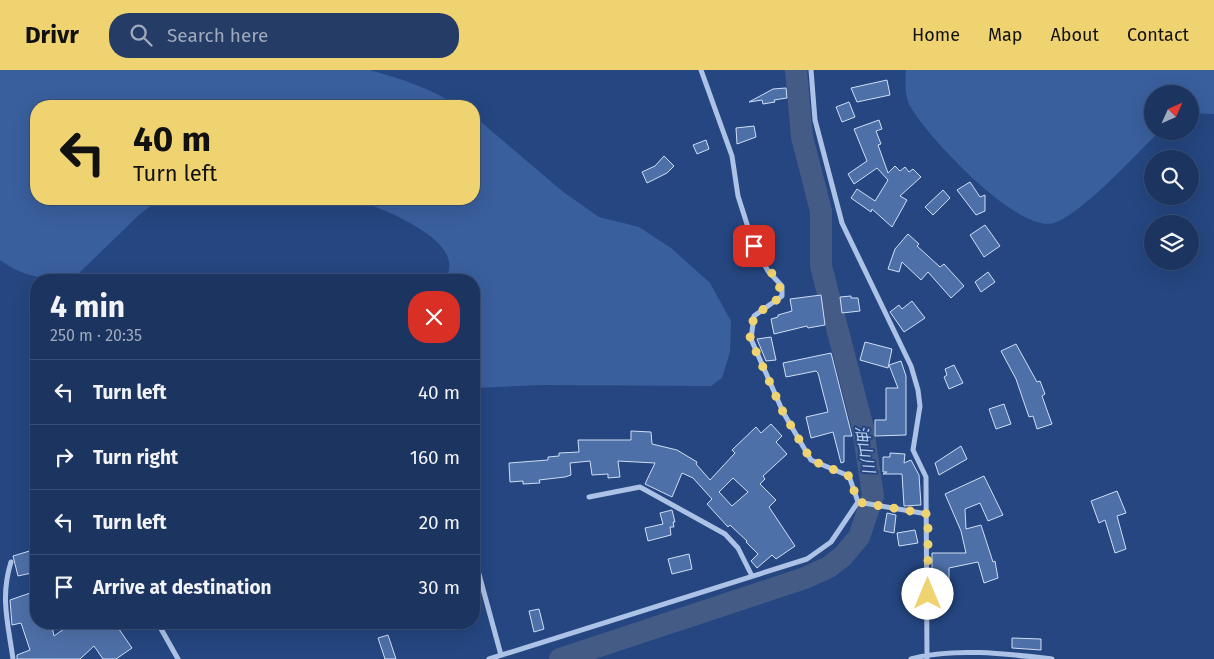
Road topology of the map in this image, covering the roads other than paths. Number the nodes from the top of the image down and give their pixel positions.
1 (701, 70) edge
2 (811, 70) edge
3 (589, 497) dead end
4 (858, 502) junction
5 (928, 514) junction
6 (11, 562) dead end
7 (752, 576) junction
8 (480, 577) edge
9 (161, 629) edge
10 (502, 655) junction
11 (1004, 656) edge
12 (927, 657) edge
13 (13, 659) edge
14 (178, 659) edge
15 (490, 659) edge
16 (911, 659) edge
17 (1052, 659) edge

1 - 4 street
2 - 5 street
3 - 7 street
4 - 5 street
4 - 7 street
5 - 12 street
6 - 13 street
7 - 10 street
8 - 10 street
9 - 14 street
10 - 15 street
11 - 12 street
11 - 17 street
12 - 16 street

